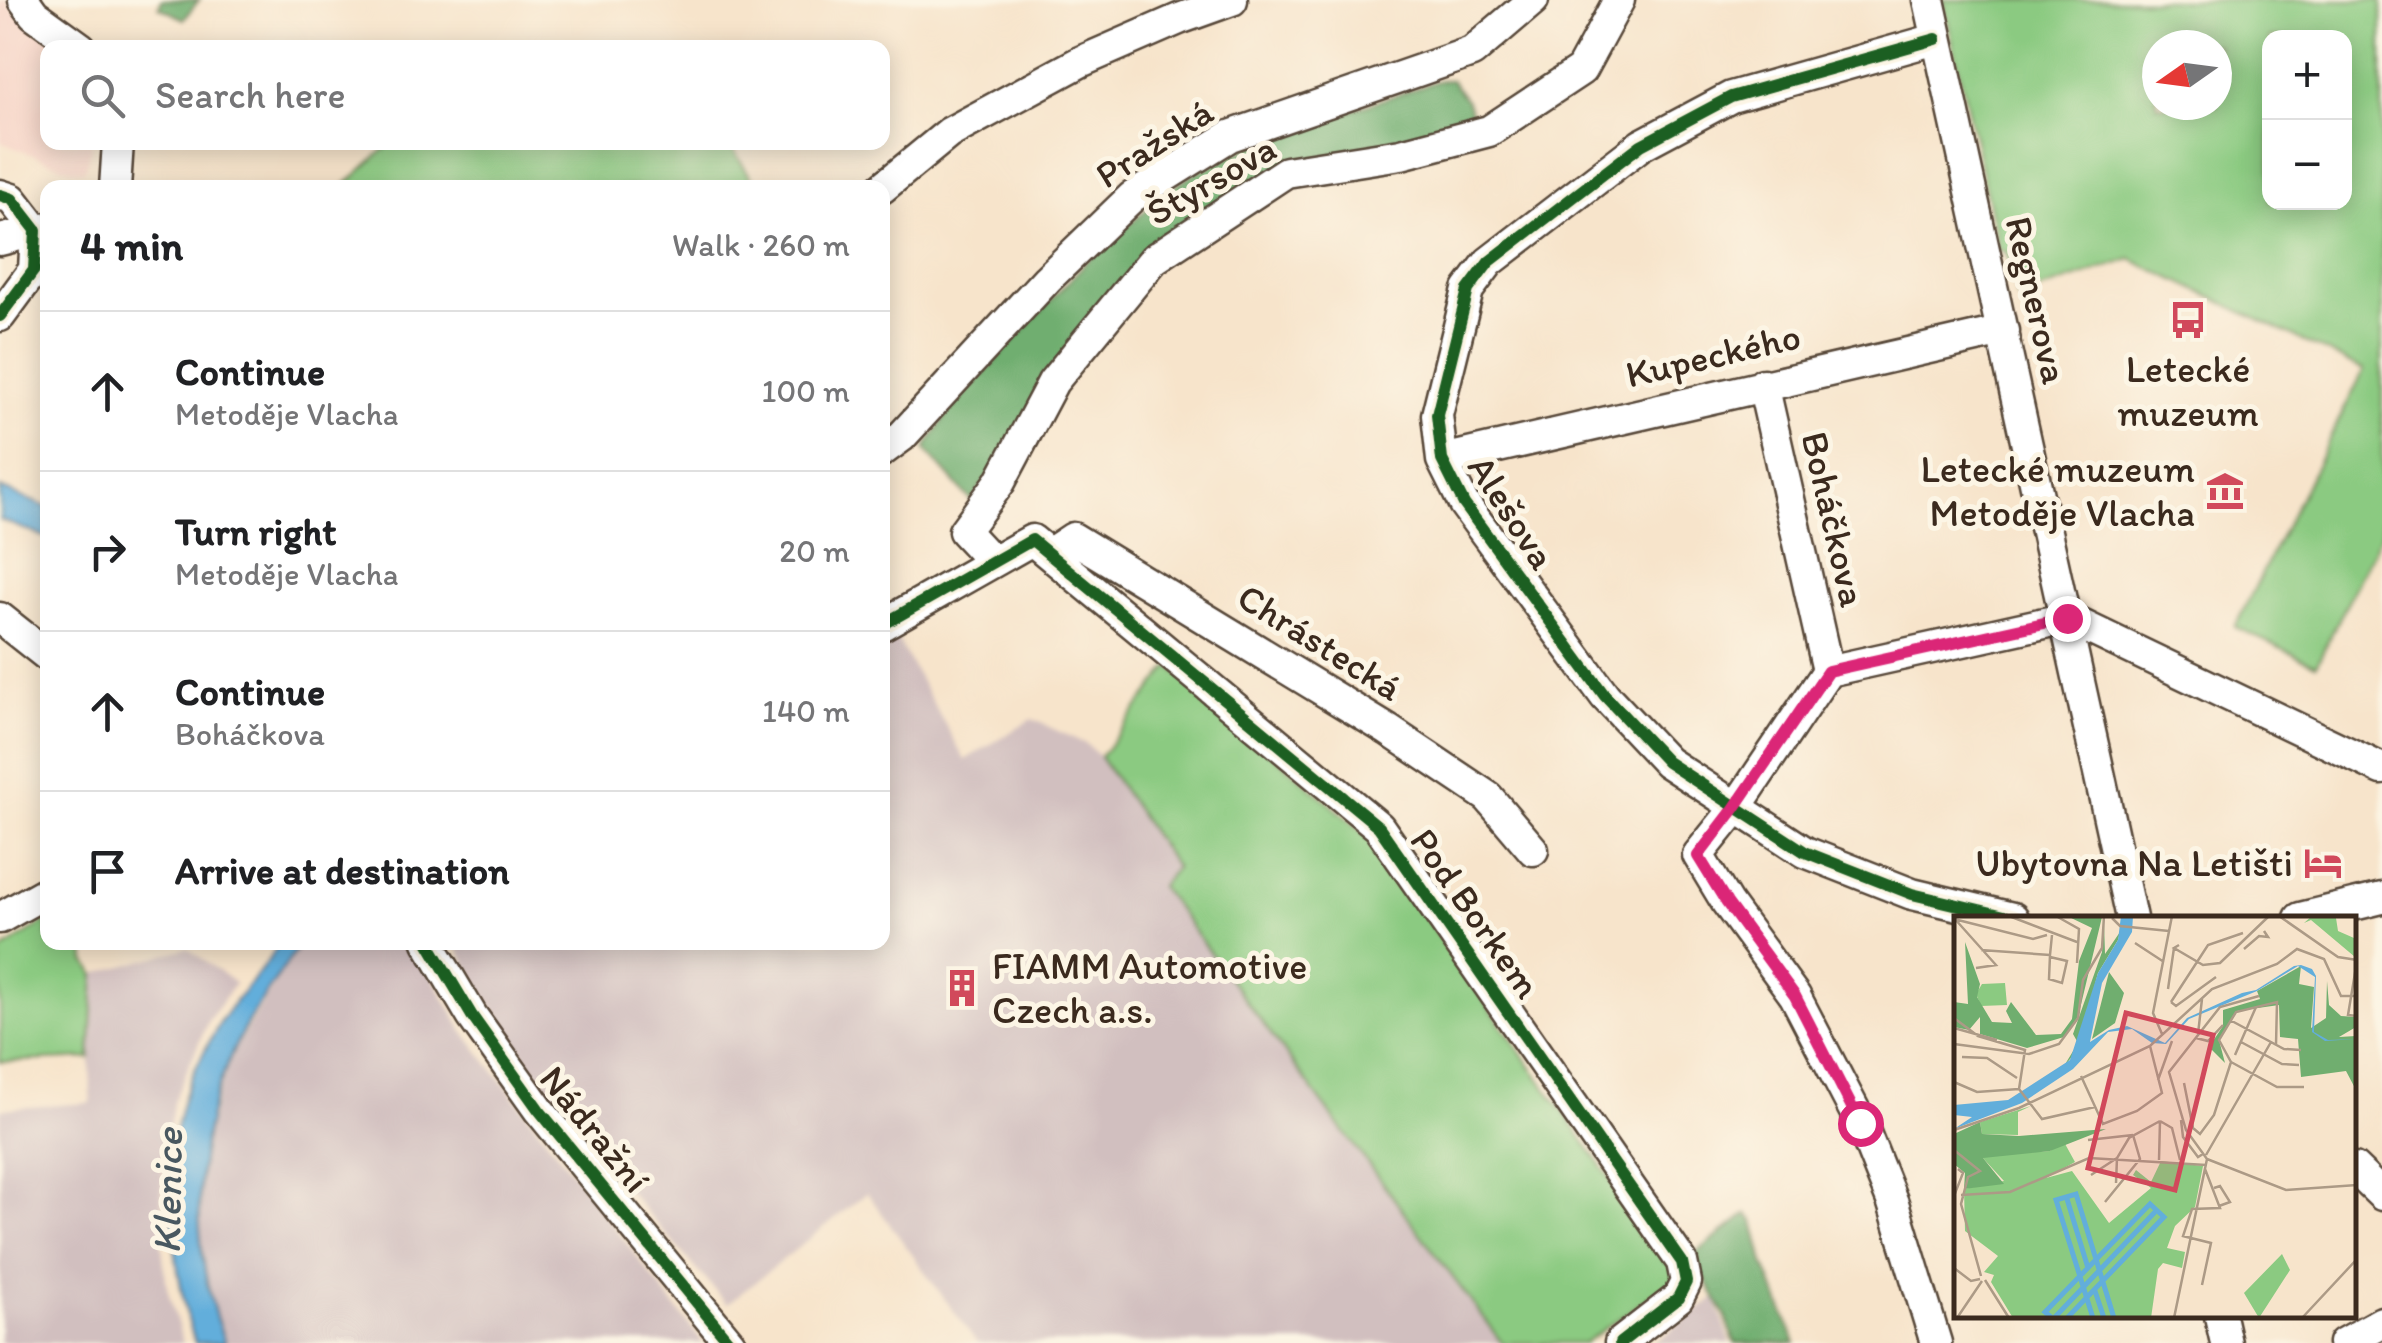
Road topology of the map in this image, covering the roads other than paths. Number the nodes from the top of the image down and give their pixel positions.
1 (24, 0) edge
2 (1232, 0) edge
3 (1534, 0) edge
4 (1619, 0) edge
5 (1930, 0) edge
6 (1936, 38) junction
7 (69, 40) edge
8 (117, 150) edge
9 (115, 180) edge
10 (890, 182) edge
11 (0, 195) edge
12 (40, 227) edge
13 (40, 230) edge
14 (40, 239) edge
15 (0, 240) edge
16 (0, 316) edge
17 (2004, 331) junction
18 (1763, 384) junction
19 (890, 445) edge
20 (1442, 460) junction
21 (1040, 547) junction
22 (993, 562) junction
23 (0, 618) edge
24 (2067, 618) junction
25 (890, 621) edge
26 (40, 650) edge
27 (1828, 671) junction
28 (2382, 769) edge
29 (1734, 809) junction
30 (1533, 850) dead end
31 (40, 896) edge
32 (2382, 898) edge
33 (2006, 916) edge
34 (2131, 916) edge
35 (2308, 916) edge
36 (0, 918) edge
37 (433, 950) edge
38 (2357, 1171) edge
39 (2382, 1196) edge
40 (2220, 1318) edge
41 (2382, 1322) edge
42 (730, 1343) edge
43 (1620, 1343) edge
44 (1936, 1343) edge
45 (2226, 1343) edge
46 (2344, 1343) edge

1 - 7 street
2 - 10 street
3 - 19 street, Pražská
4 - 22 street, Štyrsova
5 - 6 street, Regnerova
6 - 17 street, Regnerova
6 - 20 street, Alešova
8 - 9 street
11 - 12 street
13 - 15 street
14 - 16 street
17 - 18 street, Kupeckého
17 - 24 street, Regnerova
18 - 20 street, Kupeckého
18 - 27 street, Boháčkova
20 - 29 street, Alešova
21 - 22 street
21 - 30 street, Chrástecká
21 - 43 street, Pod Borkem
22 - 25 street
23 - 26 street
24 - 27 street
24 - 28 street
24 - 34 street, Regnerova
27 - 29 street
29 - 33 street, Alešova
29 - 44 street
31 - 36 street
32 - 35 street
37 - 42 street, Nádražní
38 - 39 street
40 - 45 street
41 - 46 street

